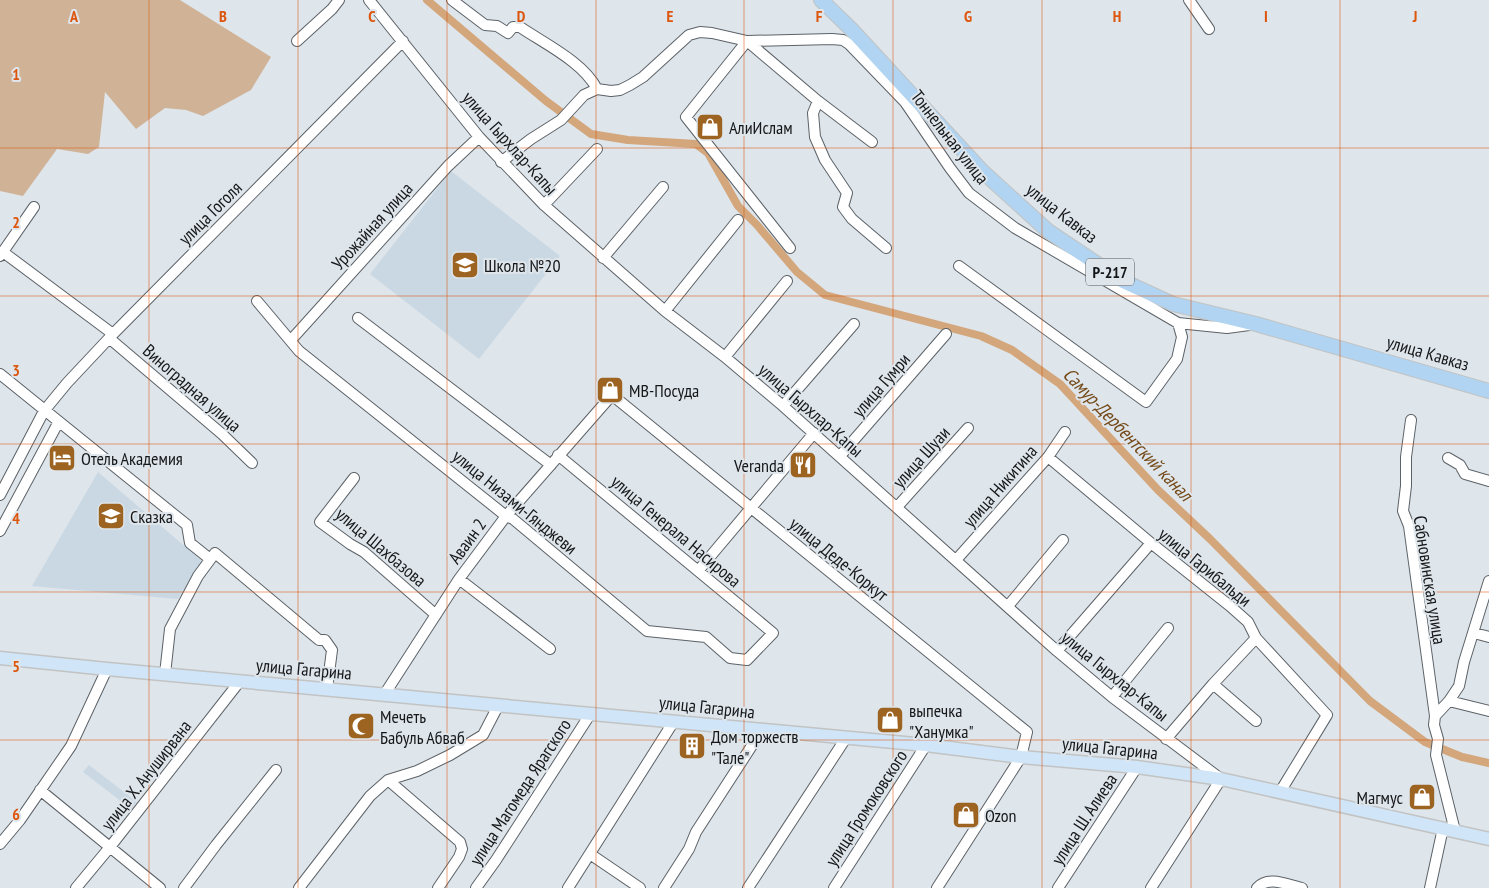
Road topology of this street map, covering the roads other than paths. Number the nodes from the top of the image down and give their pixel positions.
1 (339, 0) edge
2 (369, 0) edge
3 (452, 0) edge
4 (821, 0) edge
5 (1189, 0) edge
6 (850, 29) junction
7 (1209, 29) dead end
8 (832, 39) junction
9 (403, 41) junction
10 (747, 41) junction
11 (296, 42) dead end
12 (597, 89) junction
13 (818, 101) junction
14 (479, 137) junction
15 (872, 142) dead end
16 (597, 149) dead end
17 (501, 162) junction
18 (663, 186) dead end
19 (544, 205) junction
20 (34, 207) dead end
21 (738, 220) dead end
22 (790, 248) dead end
23 (886, 248) dead end
24 (2, 254) edge
25 (603, 258) junction
26 (959, 266) dead end
27 (787, 281) dead end
28 (257, 301) dead end
29 (665, 311) junction
30 (358, 318) dead end
31 (1178, 323) junction
32 (854, 324) dead end
33 (1256, 324) junction
34 (946, 334) dead end
35 (111, 336) junction
36 (291, 340) junction
37 (724, 357) junction
38 (0, 374) edge
39 (1489, 391) edge
40 (612, 395) joint
41 (783, 406) junction
42 (44, 411) junction
43 (1411, 420) dead end
44 (58, 423) junction
45 (968, 428) dead end
46 (1065, 432) dead end
47 (814, 433) junction
48 (558, 455) junction
49 (840, 456) junction
50 (1048, 457) junction
51 (1448, 458) dead end
52 (252, 463) dead end
53 (551, 465) junction
54 (354, 478) dead end
55 (1489, 481) edge
56 (0, 495) edge
57 (897, 507) junction
58 (751, 508) junction
59 (506, 516) junction
60 (0, 531) edge
61 (1063, 540) dead end
62 (1151, 543) junction
63 (213, 556) junction
64 (956, 560) junction
65 (698, 571) junction
66 (459, 580) junction
67 (1489, 581) edge
68 (1008, 606) junction
69 (436, 615) junction
70 (1168, 628) dead end
71 (772, 633) joint
72 (1474, 633) junction
73 (1489, 637) edge
74 (1256, 638) junction
75 (550, 649) dead end
76 (1057, 651) junction
77 (2, 658) edge
78 (107, 669) junction
79 (165, 674) junction
80 (240, 681) junction
81 (1213, 684) junction
82 (327, 689) junction
83 (384, 695) junction
84 (1112, 697) junction
85 (1449, 701) junction
86 (498, 706) junction
87 (1489, 711) edge
88 (591, 713) junction
89 (1435, 716) junction
90 (674, 721) junction
91 (1256, 721) dead end
92 (762, 730) junction
93 (846, 738) junction
94 (1166, 739) junction
95 (926, 745) junction
96 (1021, 757) junction
97 (1137, 767) junction
98 (276, 770) dead end
99 (1221, 779) junction
100 (388, 780) junction
101 (40, 790) junction
102 (1280, 792) junction
103 (1449, 829) junction
104 (1489, 839) edge
105 (0, 844) edge
106 (110, 848) junction
107 (590, 854) junction
108 (76, 888) edge
109 (160, 888) edge
110 (184, 888) edge
111 (299, 888) edge
112 (438, 888) edge
113 (476, 888) edge
114 (568, 888) edge
115 (640, 888) edge
116 (664, 888) edge
117 (748, 888) edge
118 (834, 888) edge
119 (937, 888) edge
120 (1058, 888) edge
121 (1151, 888) edge
122 (1257, 888) edge
123 (1302, 888) edge
124 (1430, 888) edge

1 - 11 street
2 - 9 street, улица Гырхлар-Капы
3 - 12 street
4 - 6 highway, улица Кавказ / Р-217
5 - 7 street
6 - 8 street
6 - 33 highway, улица Кавказ / Р-217
8 - 10 street, Тоннельная улица
8 - 31 street, Тоннельная улица
9 - 14 street, улица Гырхлар-Капы
9 - 35 street, улица Гоголя
10 - 12 street
10 - 13 street
10 - 22 street
12 - 17 street
13 - 15 street
13 - 23 street
14 - 17 street, улица Гырхлар-Капы
14 - 36 street, Урожайная улица
16 - 19 street
17 - 19 street, улица Гырхлар-Капы
18 - 25 street
19 - 25 street, улица Гырхлар-Капы
20 - 24 street
21 - 29 street
24 - 35 street, Виноградная улица
25 - 29 street, улица Гырхлар-Капы
26 - 31 street
27 - 37 street
28 - 36 street, улица Низами-Гянджеви
29 - 37 street, улица Гырхлар-Капы
30 - 53 street
31 - 33 street
32 - 41 street
33 - 39 highway, улица Кавказ / Р-217
34 - 49 street, улица Гумри
35 - 42 street, улица Гоголя
35 - 52 street, Виноградная улица
36 - 59 street, улица Низами-Гянджеви
37 - 41 street, улица Гырхлар-Капы
38 - 42 street
40 - 48 street, Аваин 2
40 - 58 street, улица Деде-Коркут
41 - 47 street, улица Гырхлар-Капы
42 - 44 street
42 - 56 street, улица Гоголя
43 - 89 street, Сабновинская улица
44 - 60 street
44 - 63 street
45 - 57 street, улица Шуаи
46 - 50 street, улица Никитина
47 - 49 street, улица Гырхлар-Капы
47 - 58 street
48 - 53 street, Аваин 2
48 - 65 street, улица Генерала Насирова
49 - 57 street, улица Гырхлар-Капы
50 - 62 street, улица Гарибальди
50 - 64 street, улица Никитина
51 - 55 street
53 - 59 street, Аваин 2
54 - 69 street, улица Шахбазова
57 - 64 street, улица Гырхлар-Капы
58 - 65 street
58 - 96 street, улица Деде-Коркут
59 - 66 street, Аваин 2
59 - 71 street, улица Низами-Гянджеви
61 - 68 street
62 - 74 street, улица Гарибальди
62 - 76 street
63 - 79 street
63 - 82 street
64 - 68 street, улица Гырхлар-Капы
65 - 71 street, улица Генерала Насирова
66 - 69 street, Аваин 2
66 - 75 street
67 - 72 street
68 - 76 street, улица Гырхлар-Капы
69 - 83 street, Аваин 2
70 - 84 street
72 - 73 street
72 - 85 street
74 - 81 street
74 - 102 street, улица Гарибальди
76 - 84 street, улица Гырхлар-Капы
77 - 78 main road, улица Гагарина
78 - 79 main road, улица Гагарина
78 - 101 street
79 - 80 main road, улица Гагарина
80 - 82 main road, улица Гагарина
80 - 106 street, улица Х. Ануширвана
81 - 91 street
81 - 94 street
82 - 83 main road, улица Гагарина
83 - 86 main road, улица Гагарина
84 - 94 street, улица Гырхлар-Капы
85 - 87 street
85 - 89 street
86 - 88 main road, улица Гагарина
86 - 100 street
88 - 90 main road, улица Гагарина
88 - 113 street, улица Магомеда Ярагского
89 - 103 street, Сабновинская улица
90 - 92 main road, улица Гагарина
90 - 107 street
92 - 93 main road, улица Гагарина
92 - 116 street
93 - 95 main road, улица Гагарина
93 - 117 street
94 - 99 street, улица Гырхлар-Капы
95 - 96 main road, улица Гагарина
95 - 118 street, улица Громоковского
96 - 97 main road, улица Гагарина
96 - 119 street
97 - 99 main road, улица Гагарина
97 - 120 street, улица Ш. Алиева
98 - 110 street
99 - 102 main road, улица Гагарина
99 - 121 street
100 - 111 street
100 - 112 street
101 - 105 street
101 - 106 street
102 - 103 main road, улица Гагарина
103 - 104 main road, улица Гагарина
103 - 124 street
106 - 108 street, улица Х. Ануширвана
106 - 109 street
107 - 114 street
107 - 115 street
122 - 123 street

